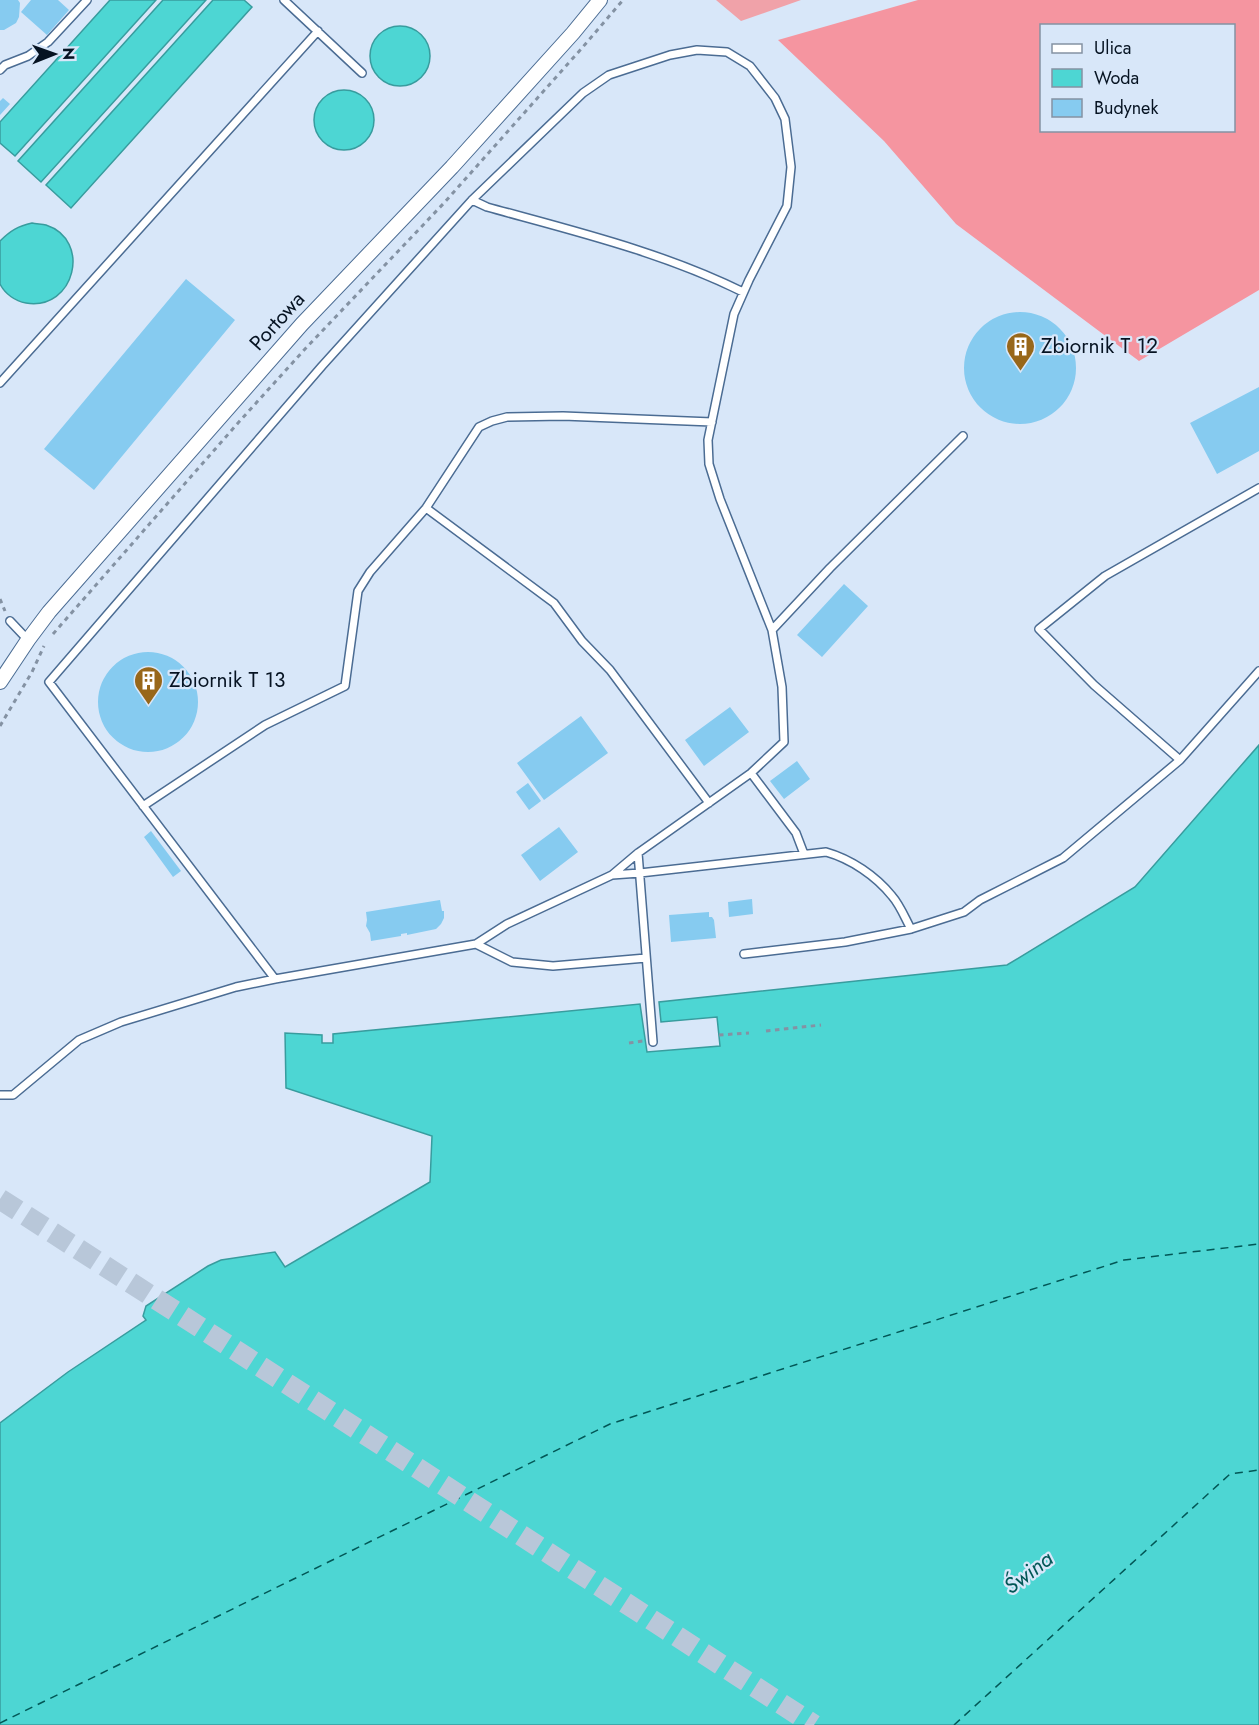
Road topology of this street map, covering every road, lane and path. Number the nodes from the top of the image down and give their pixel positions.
1 (87, 0) edge
2 (284, 0) edge
3 (600, 0) edge
4 (623, 0) edge
5 (318, 32) junction
6 (0, 70) edge
7 (362, 73) dead end
8 (472, 200) junction
9 (743, 292) junction
10 (0, 383) edge
11 (712, 422) junction
12 (963, 436) dead end
13 (1259, 489) edge
14 (426, 508) junction
15 (10, 621) dead end
16 (772, 630) junction
17 (28, 640) junction
18 (1259, 671) edge
19 (0, 682) edge
20 (0, 715) edge
21 (5, 718) junction
22 (0, 726) edge
23 (1180, 760) junction
24 (751, 773) junction
25 (709, 803) junction
26 (143, 806) junction
27 (638, 853) junction
28 (804, 854) junction
29 (640, 873) junction
30 (612, 874) junction
31 (910, 929) junction
32 (476, 945) junction
33 (744, 954) dead end
34 (646, 958) junction
35 (275, 979) junction
36 (821, 1025) dead end
37 (766, 1031) dead end
38 (749, 1032) dead end
39 (719, 1035) dead end
40 (649, 1042) joint
41 (629, 1043) dead end
42 (0, 1095) edge

1 - 6 lane
2 - 5 lane
3 - 17 street, Portowa
4 - 21 path
5 - 7 lane
5 - 10 lane
8 - 9 lane
8 - 9 lane
8 - 26 lane
9 - 11 lane
11 - 14 lane
11 - 16 lane
12 - 16 lane
13 - 23 lane
14 - 25 lane
14 - 26 lane
15 - 17 lane
16 - 24 lane
17 - 19 street, Portowa
18 - 23 lane
20 - 21 path
21 - 22 path
23 - 31 lane
24 - 25 lane
24 - 28 lane
25 - 27 lane
26 - 35 lane
27 - 29 lane
27 - 30 lane
28 - 29 lane
28 - 31 lane
29 - 30 lane
29 - 34 lane
30 - 32 lane
31 - 33 lane
32 - 34 lane
32 - 35 lane
34 - 40 lane
35 - 42 lane
36 - 37 path
38 - 39 path
40 - 41 path

